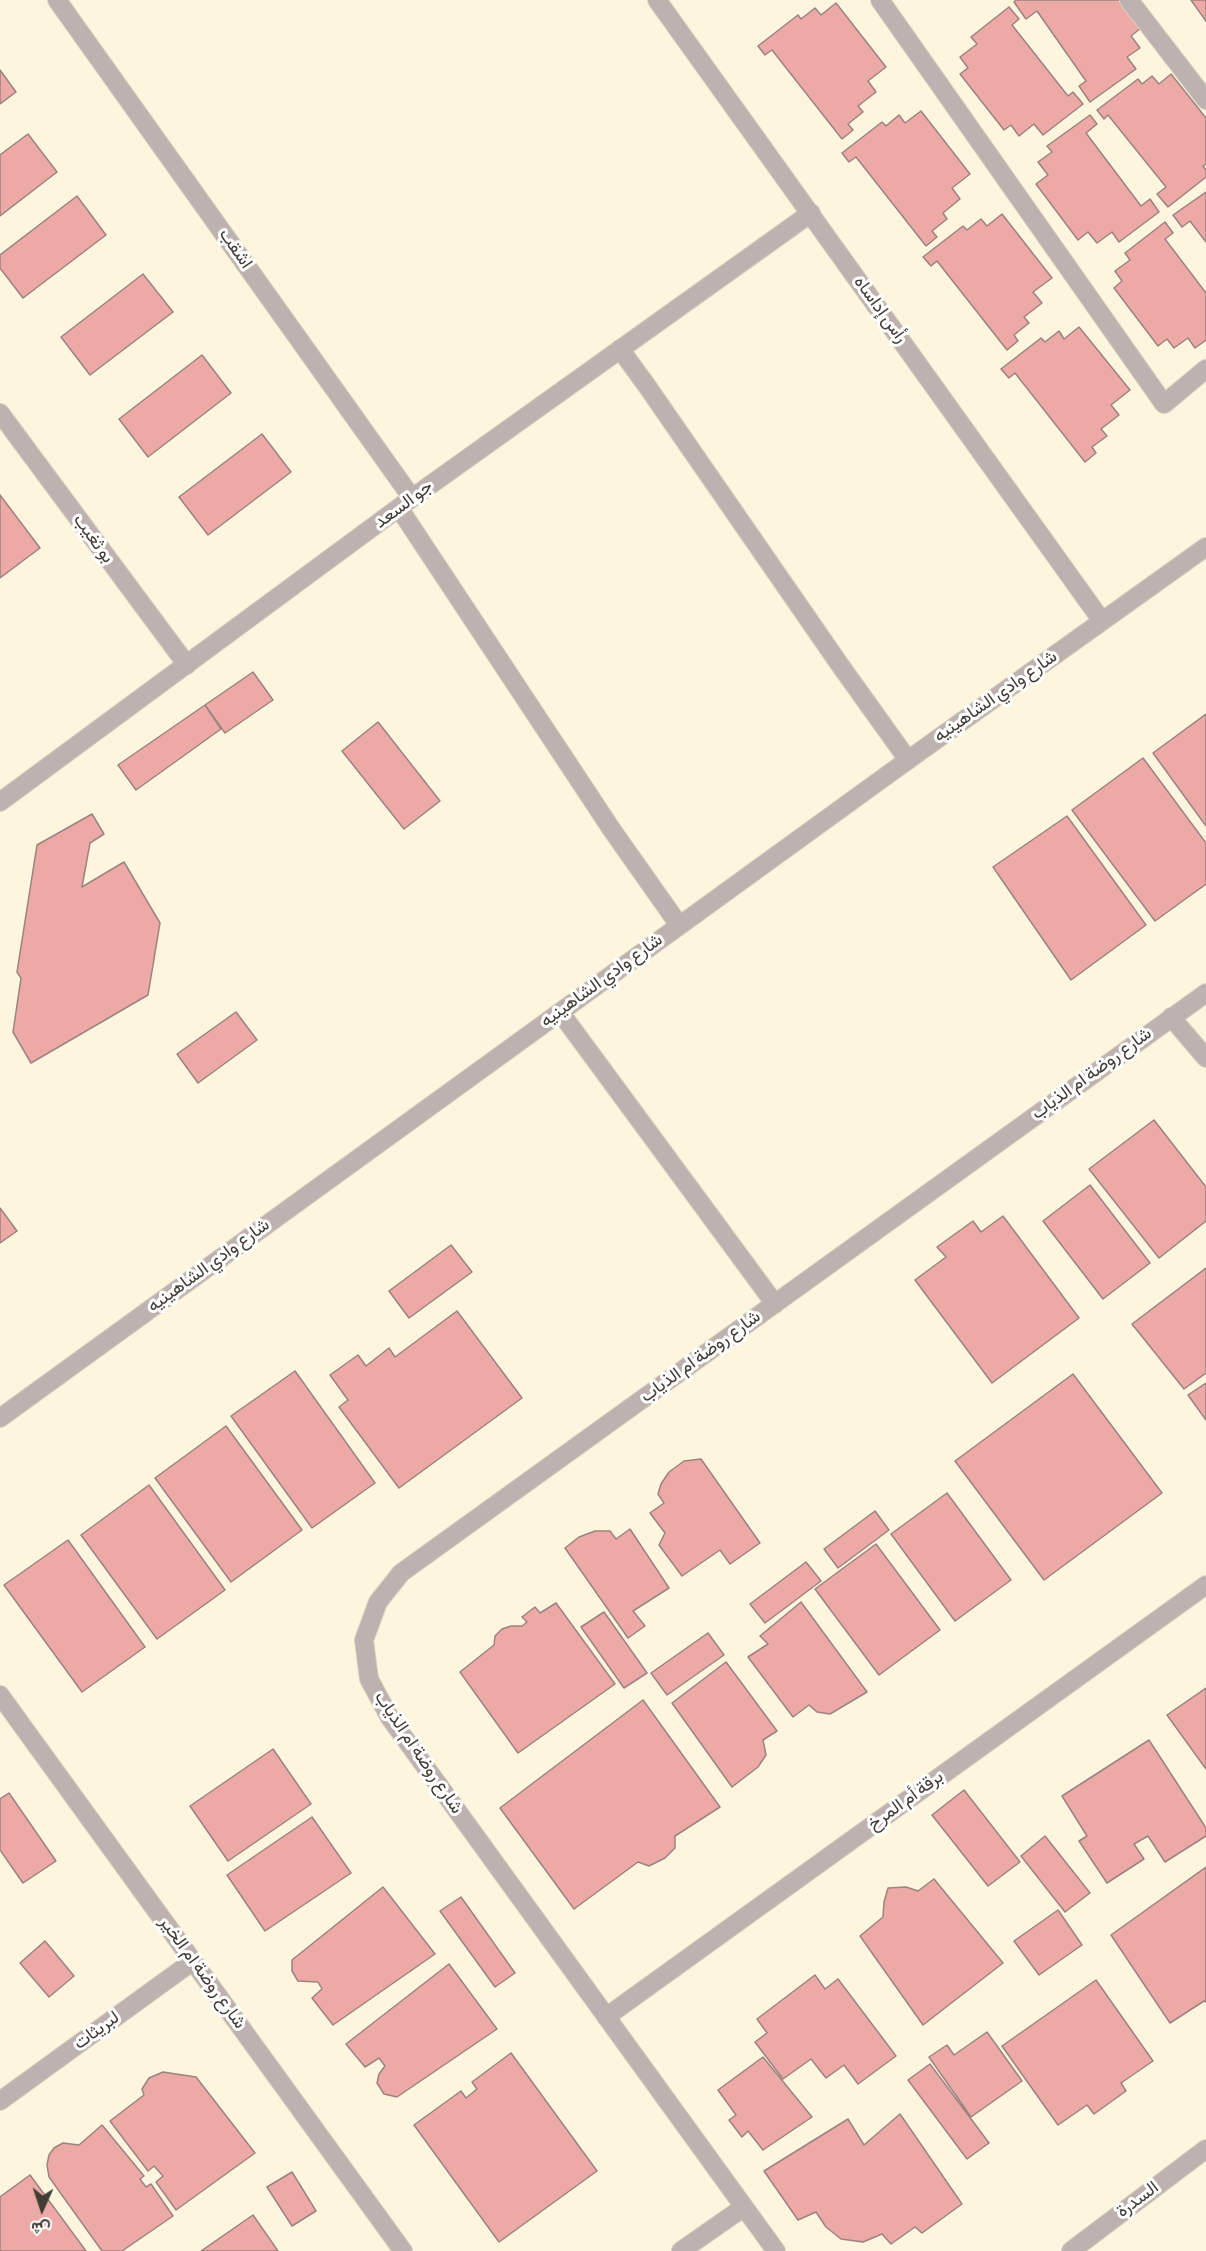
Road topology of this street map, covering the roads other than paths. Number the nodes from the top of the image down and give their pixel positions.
1 (57, 0) edge
2 (657, 0) edge
3 (880, 0) edge
4 (1129, 0) edge
5 (1206, 100) edge
6 (811, 213) junction
7 (620, 349) junction
8 (1206, 369) edge
9 (0, 413) edge
10 (406, 503) junction
11 (1206, 547) edge
12 (1102, 621) junction
13 (187, 665) junction
14 (908, 760) junction
15 (0, 802) edge
16 (679, 925) junction
17 (1206, 993) edge
18 (560, 1012) junction
19 (1171, 1017) junction
20 (1206, 1058) edge
21 (775, 1304) junction
22 (0, 1418) edge
23 (1206, 1584) edge
24 (0, 1695) edge
25 (193, 1961) junction
26 (606, 2017) junction
27 (0, 2101) edge
28 (1206, 2149) edge
29 (744, 2206) junction
30 (403, 2251) edge
31 (681, 2251) edge
32 (776, 2251) edge
33 (1071, 2251) edge

1 - 10 street, اشقب
2 - 6 street, رأس إداساه
3 - 8 street
4 - 5 street
6 - 7 street, جو السعد
6 - 12 street, رأس إداساه
7 - 10 street, جو السعد
7 - 14 street
9 - 13 street, بو ثغيب
10 - 13 street, جو السعد
10 - 16 street, اشقب
11 - 12 street, شارع وادي الشاهينيه
12 - 14 street, شارع وادي الشاهينيه
13 - 15 street, جو السعد
14 - 16 street, شارع وادي الشاهينيه
16 - 18 street, شارع وادي الشاهينيه
17 - 19 street, شارع روضة ام الذياب
18 - 21 street, شارع روضة ام الذياب
18 - 22 street, شارع وادي الشاهينيه
19 - 20 street
19 - 21 street, شارع روضة ام الذياب
21 - 26 street, شارع روضة ام الذياب
23 - 26 street, برقة أم المرخ
24 - 25 street, شارع روضة ام الخير
25 - 27 street, لبريثات
25 - 30 street, شارع روضة ام الخير
26 - 29 street, شارع روضة ام الذياب
28 - 33 street, السدرة
29 - 31 street
29 - 32 street, شارع روضة ام الذياب

